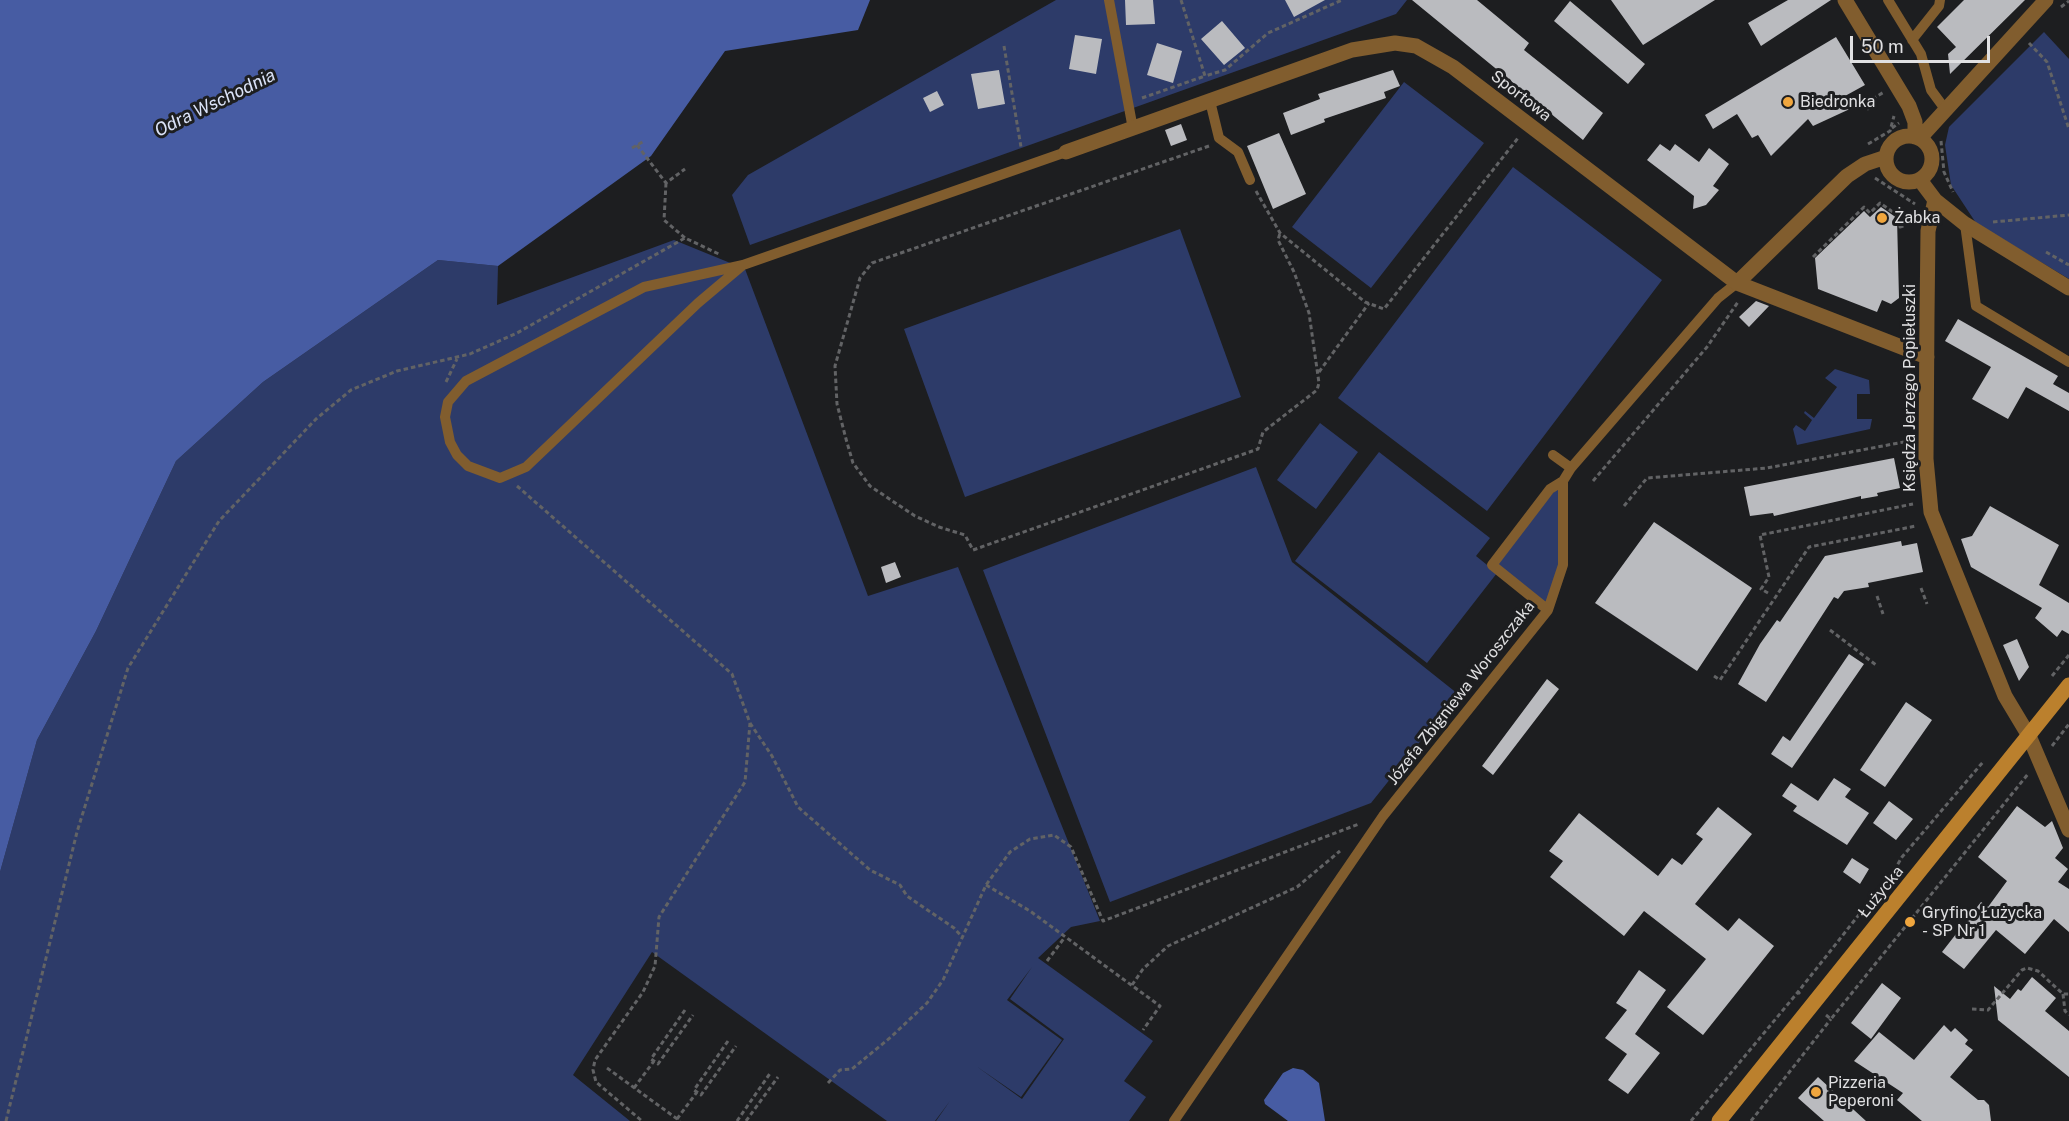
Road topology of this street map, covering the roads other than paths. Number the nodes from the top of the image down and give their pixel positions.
1 (1109, 0) edge
2 (1845, 0) edge
3 (1888, 0) edge
4 (1940, 0) edge
5 (2046, 0) edge
6 (1912, 40) junction
7 (1210, 101) junction
8 (1945, 109) junction
9 (1133, 129) junction
10 (1917, 138) junction
11 (1066, 153) joint
12 (1886, 157) junction
13 (1250, 180) road end
14 (1920, 180) junction
15 (1935, 200) junction
16 (1965, 224) junction
17 (743, 265) junction
18 (1731, 288) junction
19 (2069, 288) edge
20 (1927, 357) junction
21 (2069, 362) edge
22 (1554, 455) dead end
23 (1571, 468) junction
24 (1563, 481) junction
25 (1548, 610) junction
26 (2069, 685) edge
27 (2029, 736) junction
28 (2069, 830) edge
29 (1174, 1121) edge
30 (1719, 1121) edge

1 - 9 lane
2 - 10 street
3 - 6 lane
4 - 6 lane
5 - 8 street
6 - 8 lane
7 - 9 street, Sportowa
7 - 13 lane
7 - 18 street, Sportowa
8 - 10 street
9 - 11 street, Sportowa
10 - 12 street
10 - 14 street
11 - 17 lane
12 - 14 street
12 - 18 street
14 - 15 street
15 - 16 street
15 - 20 street, Księdza Jerzego Popiełuszki
16 - 19 street
16 - 21 lane
17 - 17 lane
18 - 20 street, Sportowa
18 - 23 lane
20 - 27 street, Księdza Jerzego Popiełuszki
22 - 23 lane
23 - 24 lane
24 - 25 lane, Józefa Zbigniewa Woroszczaka
24 - 25 lane
25 - 29 lane, Józefa Zbigniewa Woroszczaka
26 - 27 street, Łużycka
27 - 28 street, Księdza Jerzego Popiełuszki
27 - 30 street, Łużycka

